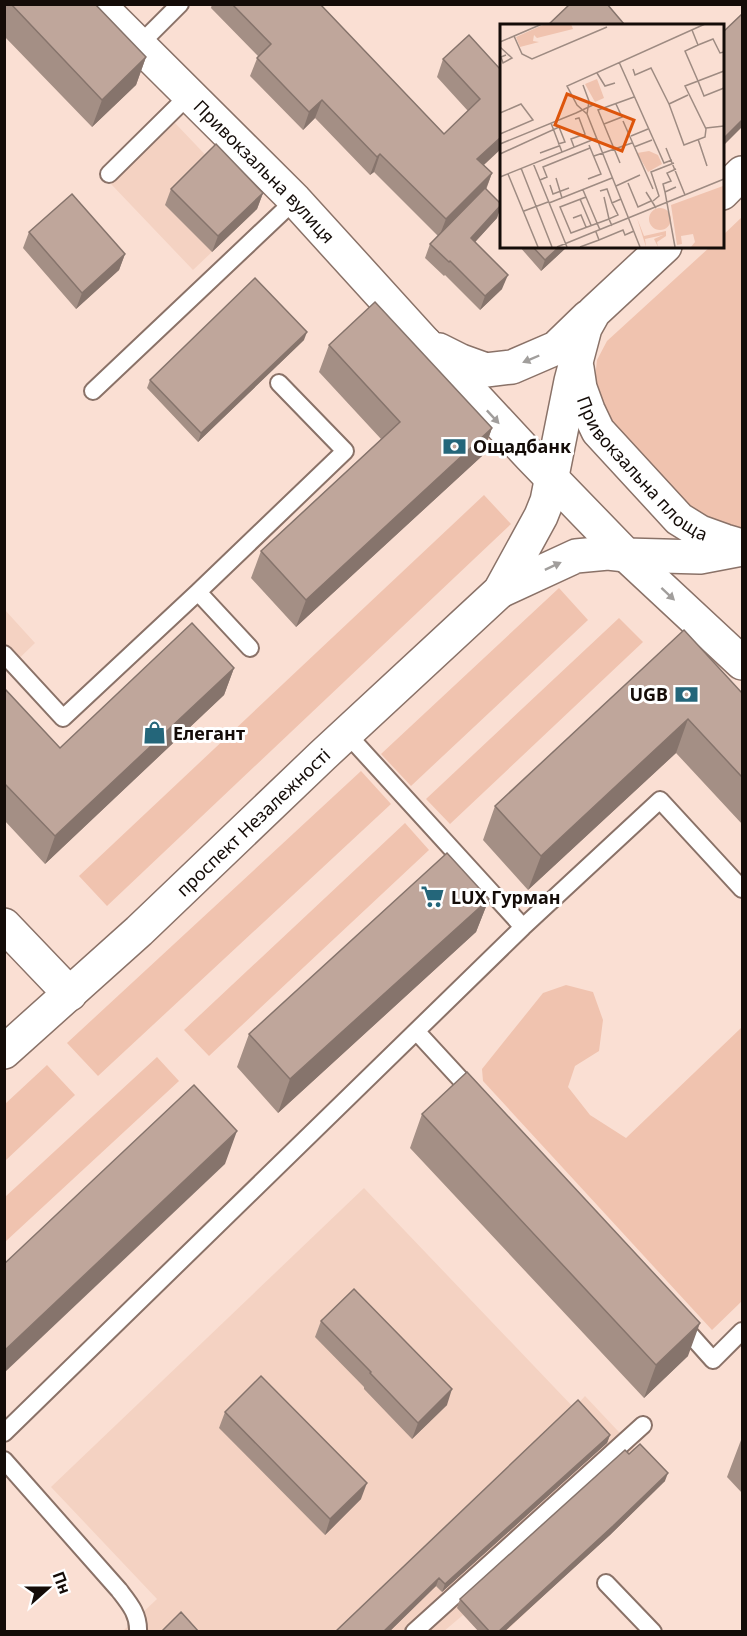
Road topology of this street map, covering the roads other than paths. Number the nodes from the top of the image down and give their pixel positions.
1 (98, 4) edge
2 (180, 4) edge
3 (139, 45) junction
4 (189, 95) junction
5 (742, 173) edge
6 (109, 174) dead end
7 (723, 192) edge
8 (295, 200) junction
9 (663, 248) edge
10 (594, 312) junction
11 (425, 343) junction
12 (573, 371) junction
13 (279, 383) dead end
14 (93, 391) dead end
15 (552, 479) junction
16 (742, 547) edge
17 (626, 555) junction
18 (500, 591) junction
19 (198, 592) junction
20 (250, 648) dead end
21 (4, 654) edge
22 (742, 663) edge
23 (347, 734) junction
24 (742, 889) edge
25 (4, 925) edge
26 (523, 927) junction
27 (70, 994) junction
28 (417, 1032) junction
29 (4, 1053) edge
30 (484, 1105) edge
31 (666, 1307) edge
32 (742, 1331) edge
33 (643, 1425) dead end
34 (4, 1433) edge
35 (4, 1460) edge
36 (606, 1583) dead end
37 (138, 1632) edge
38 (414, 1632) edge
39 (653, 1632) edge

1 - 3 main road, Привокзальна вулиця
2 - 3 lane
3 - 4 main road, Привокзальна вулиця
4 - 6 lane
4 - 8 main road, Привокзальна вулиця
5 - 7 main road
8 - 11 main road, Привокзальна вулиця
8 - 14 lane
9 - 10 main road, Привокзальна площа
10 -> 11 main road
10 - 12 main road, Привокзальна площа
11 -> 15 main road, Привокзальна вулиця
12 - 15 main road, проспект Незалежності
12 - 16 main road, Привокзальна площа
13 - 19 lane
15 - 17 main road, Привокзальна вулиця
15 - 18 main road, проспект Незалежності
16 - 17 main road, проспект Незалежності
18 -> 17 main road, проспект Незалежності
17 -> 22 main road, Привокзальна вулиця
18 - 23 main road, проспект Незалежності
19 - 20 lane
19 - 21 lane
23 - 26 lane
23 - 27 main road, проспект Незалежності
24 - 26 lane
25 - 27 main road
26 - 28 lane
27 - 29 main road, проспект Незалежності
28 - 30 lane
28 - 34 lane
31 - 32 lane
33 - 38 lane
35 - 37 lane
36 - 39 lane

